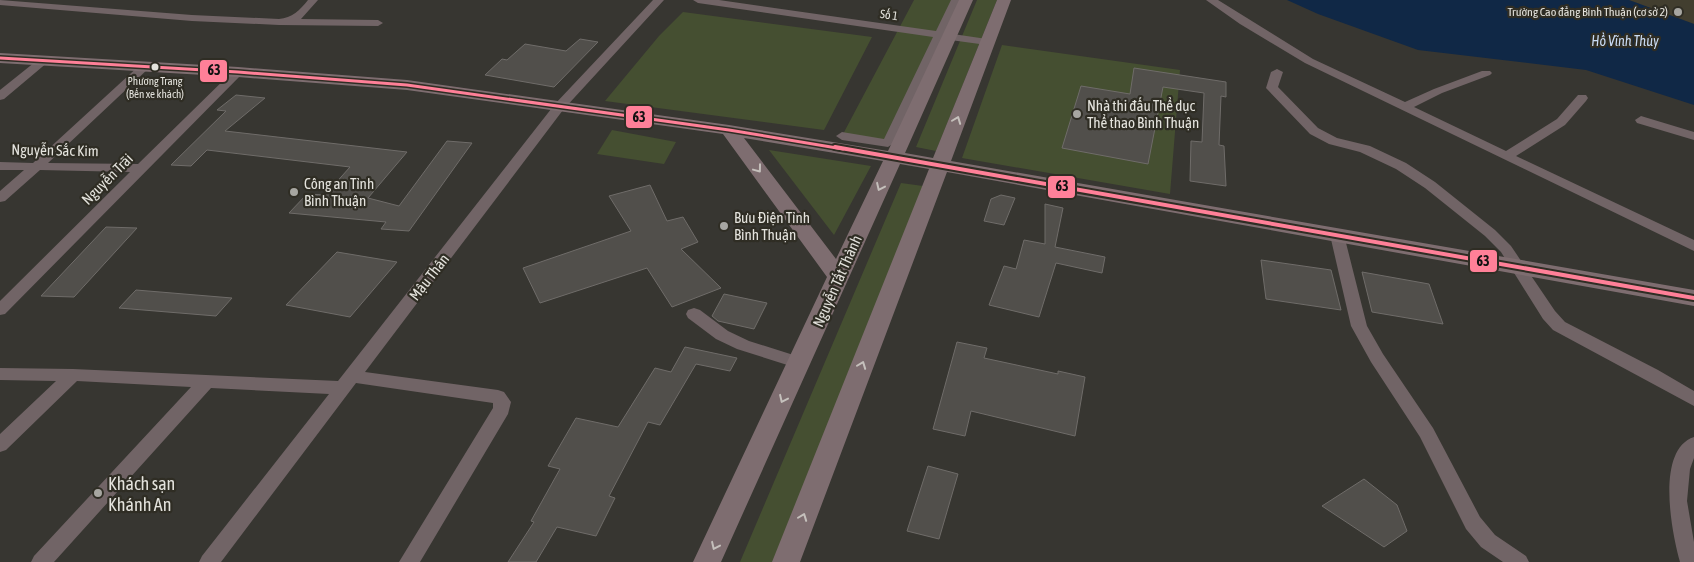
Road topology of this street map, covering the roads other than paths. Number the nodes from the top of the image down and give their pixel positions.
1 (313, 0) edge
2 (659, 0) edge
3 (698, 0) edge
4 (780, 0) edge
5 (956, 0) edge
6 (966, 0) edge
7 (1004, 0) edge
8 (1211, 0) edge
9 (0, 2) edge
10 (772, 11) junction
11 (291, 22) junction
12 (378, 23) dead end
13 (946, 36) junction
14 (988, 42) junction
15 (0, 58) edge
16 (44, 60) junction
17 (145, 66) junction
18 (238, 72) junction
19 (1277, 72) dead end
20 (1486, 73) dead end
21 (0, 96) edge
22 (1582, 98) dead end
23 (559, 106) junction
24 (1405, 107) junction
25 (1641, 120) dead end
26 (729, 130) junction
27 (842, 136) dead end
28 (1694, 136) edge
29 (1507, 156) junction
30 (894, 157) junction
31 (0, 166) edge
32 (37, 166) junction
33 (940, 166) junction
34 (140, 168) junction
35 (0, 198) edge
36 (1694, 230) edge
37 (1337, 235) junction
38 (1689, 244) edge
39 (1515, 265) junction
40 (838, 276) junction
41 (1694, 298) edge
42 (0, 310) edge
43 (694, 314) dead end
44 (800, 363) junction
45 (0, 374) edge
46 (73, 375) junction
47 (207, 381) junction
48 (347, 382) junction
49 (1694, 399) edge
50 (1694, 444) edge
51 (0, 445) edge
52 (41, 562) edge
53 (209, 562) edge
54 (409, 562) edge
55 (707, 562) edge
56 (786, 562) edge
57 (1519, 562) edge
58 (1690, 562) edge

1 - 11 street
2 - 23 street, Mậu Thân
3 - 10 street, Số 1
4 - 10 street
5 - 13 street
6 - 13 street, Nguyễn Tất Thành
7 - 14 street
8 - 24 street
9 - 11 street
10 - 13 street, Số 1
11 - 12 street
13 - 14 street, Số 1
13 - 27 street
13 - 30 street, Nguyễn Tất Thành
33 -> 14 street
15 - 16 street
16 - 17 street
16 - 21 street
17 - 18 street
17 - 32 street
18 - 23 street
18 - 34 street, Nguyễn Trãi
19 - 39 street
20 - 24 street
22 - 29 street
23 - 26 street
23 - 48 street, Mậu Thân
24 - 29 street
25 - 28 street
26 - 30 street
26 -> 40 street
29 - 38 street
30 - 33 street
30 -> 40 street, Nguyễn Tất Thành
31 - 32 street, Nguyễn Sắc Kim
32 - 34 street, Nguyễn Sắc Kim
32 - 35 street
33 - 37 street
56 -> 33 street
34 - 42 street, Nguyễn Trãi
36 - 38 street
37 - 39 street
37 - 57 street
39 - 41 street
39 - 49 street
40 - 44 street, Nguyễn Tất Thành
43 - 44 street
44 -> 55 street, Nguyễn Tất Thành
45 - 46 street
46 - 47 street
46 - 51 street
47 - 48 street
47 - 52 street
48 - 53 street, Mậu Thân
48 - 54 street
50 - 58 street

